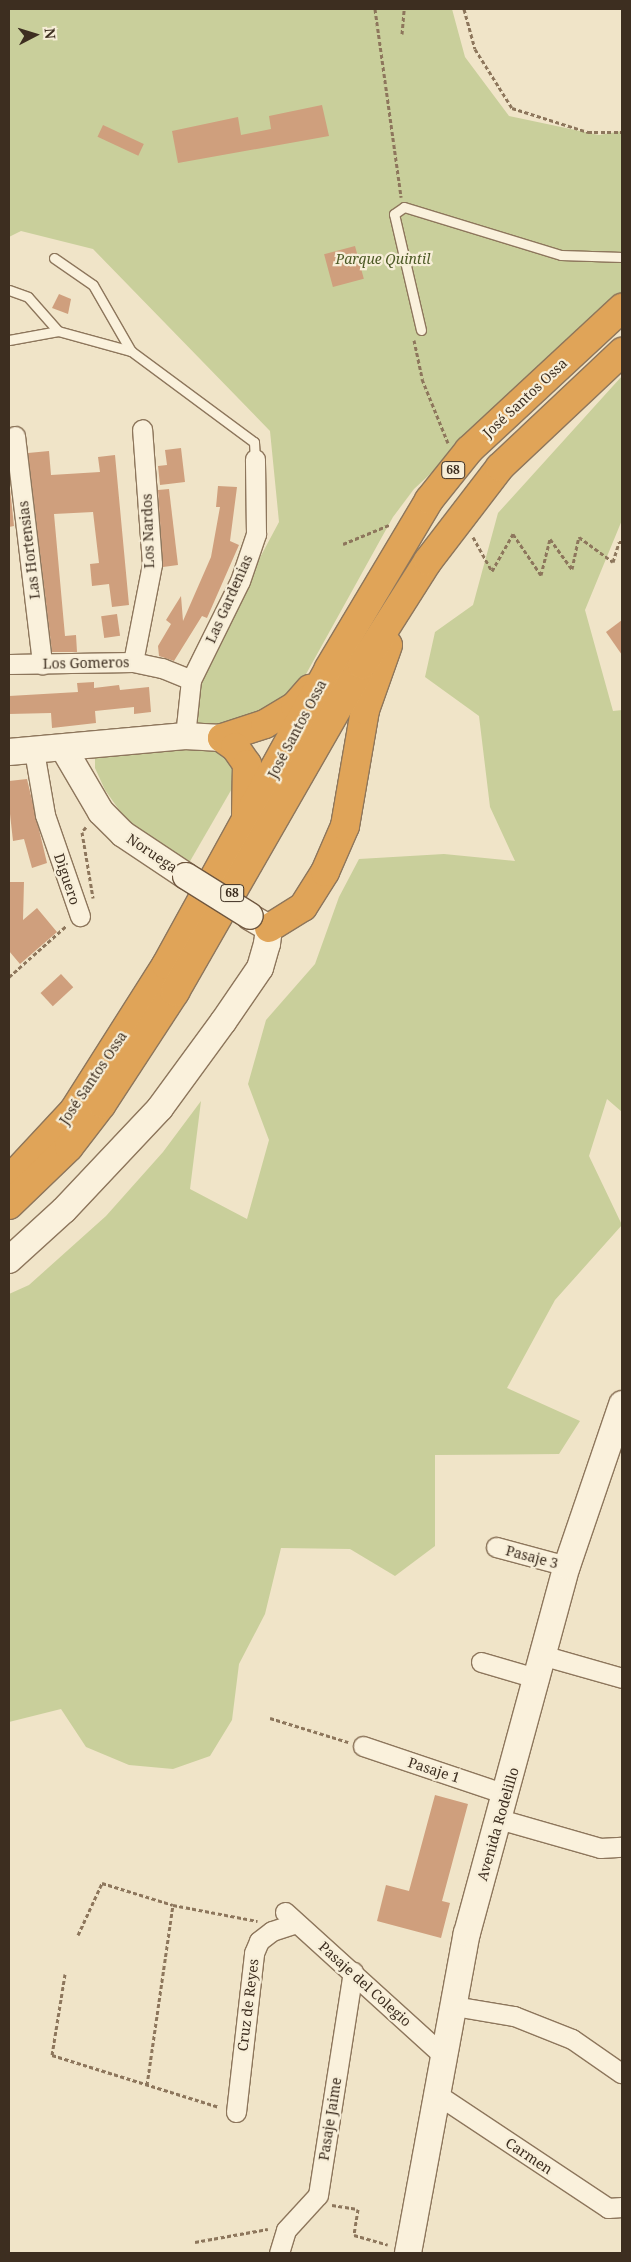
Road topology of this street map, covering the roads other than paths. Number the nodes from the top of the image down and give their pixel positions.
1 (622, 257) edge
2 (54, 258) dead end
3 (9, 290) edge
4 (622, 308) edge
5 (421, 330) dead end
6 (58, 332) junction
7 (9, 340) edge
8 (131, 351) junction
9 (622, 352) edge
10 (142, 429) dead end
11 (15, 436) dead end
12 (255, 459) joint
13 (428, 561) junction
14 (133, 662) junction
15 (9, 664) edge
16 (42, 664) junction
17 (329, 668) junction
18 (191, 680) junction
19 (185, 736) junction
20 (222, 738) junction
21 (64, 748) junction
22 (21, 752) edge
23 (246, 824) junction
24 (80, 916) road end
25 (260, 922) junction
26 (9, 1180) edge
27 (9, 1205) edge
28 (9, 1260) edge
29 (622, 1404) edge
30 (496, 1547) dead end
31 (568, 1566) junction
32 (481, 1662) dead end
33 (542, 1667) junction
34 (622, 1678) edge
35 (363, 1746) road end
36 (506, 1794) junction
37 (499, 1819) junction
38 (622, 1847) edge
39 (291, 1918) joint
40 (354, 1972) junction
41 (454, 2006) junction
42 (445, 2057) junction
43 (621, 2073) edge
44 (438, 2095) junction
45 (236, 2112) road end
46 (622, 2207) edge
47 (411, 2252) edge
48 (279, 2253) edge

1 - 5 lane
2 - 8 lane
3 - 6 lane
4 - 17 highway, José Santos Ossa / 68
6 - 7 lane
6 - 8 lane
8 - 12 lane
9 - 13 highway, José Santos Ossa / 68
10 - 14 street, Los Nardos
11 - 16 street, Las Hortensias
12 - 18 street, Las Gardenias
13 - 25 highway
13 - 27 highway, José Santos Ossa / 68
14 - 16 street, Los Gomeros
14 - 18 street, Los Gomeros
15 - 16 street, Los Gomeros
17 - 20 highway
17 - 23 highway, José Santos Ossa / 68
18 - 19 street, Las Gardenias
19 - 20 street
19 - 21 street
20 - 23 highway
21 - 22 street
21 - 25 street, Noruega, bridge
22 - 24 street, Diguero
23 - 26 highway, José Santos Ossa / 68
25 - 28 street
29 - 31 street, Avenida Rodelillo
30 - 31 street, Pasaje 3
31 - 33 street, Avenida Rodelillo
32 - 33 street
33 - 34 street
33 - 36 street, Avenida Rodelillo
35 - 36 street, Pasaje 1
36 - 37 street, Avenida Rodelillo
37 - 38 street
37 - 41 street, Avenida Rodelillo
39 - 40 street, Pasaje del Colegio
39 - 45 street, Cruz de Reyes
40 - 42 street, Pasaje del Colegio
40 - 48 street, Pasaje Jaime
41 - 42 street, Avenida Rodelillo
41 - 43 street
42 - 44 street, Avenida Rodelillo
44 - 46 street, Carmen
44 - 47 street, Avenida Rodelillo

